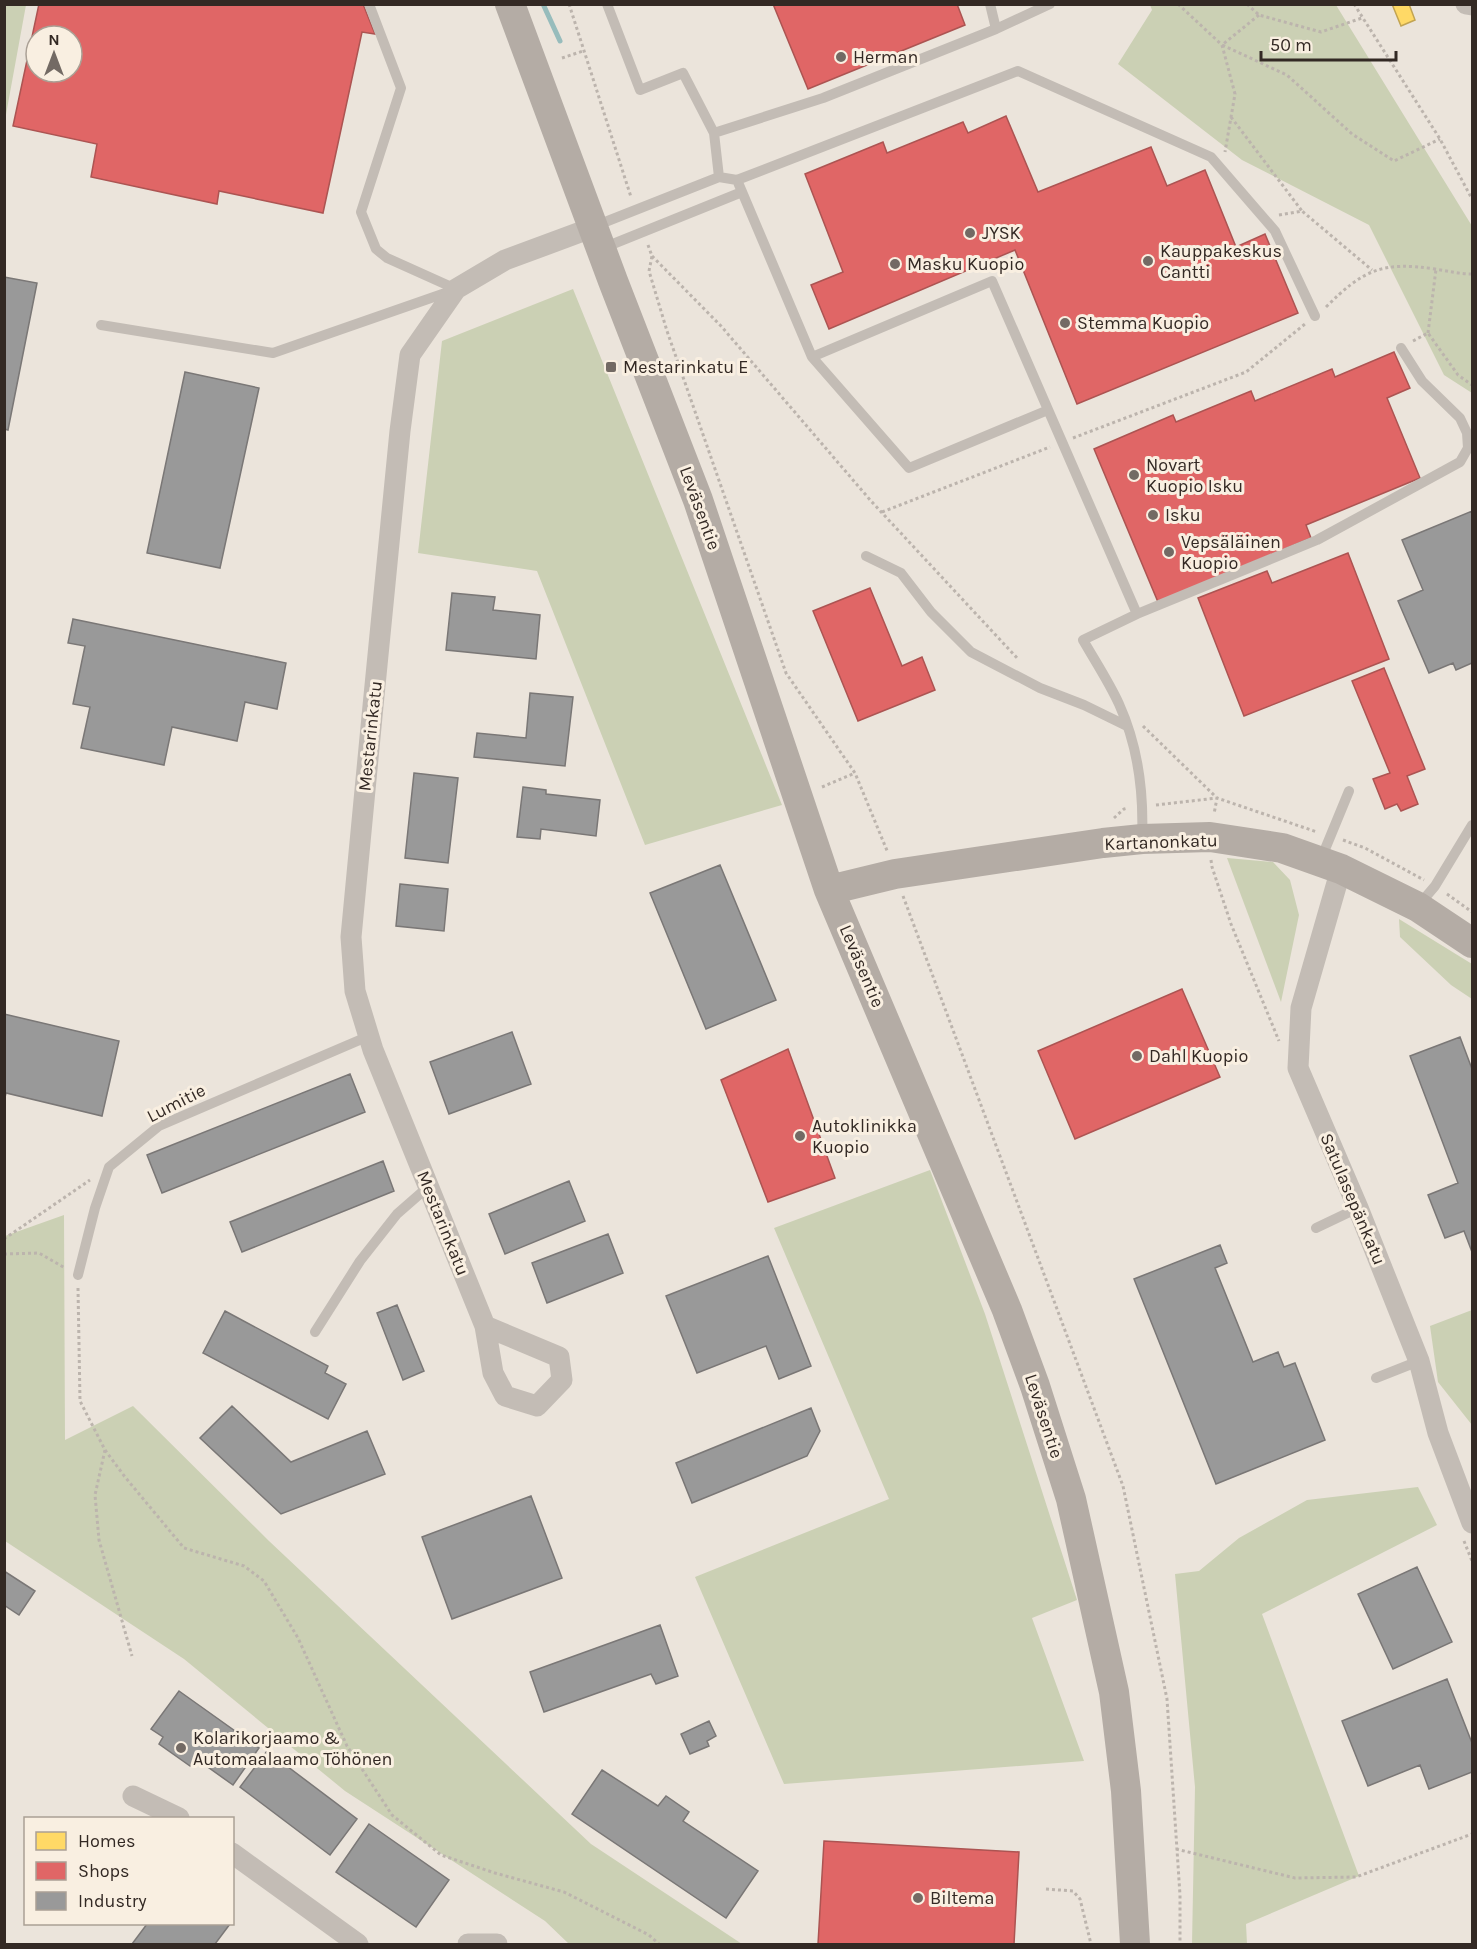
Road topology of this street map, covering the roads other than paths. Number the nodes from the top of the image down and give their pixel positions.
1 (369, 4) edge
2 (510, 4) edge
3 (607, 4) edge
4 (990, 4) edge
5 (1050, 4) edge
6 (1466, 4) edge
7 (1473, 5) edge
8 (996, 29) junction
9 (714, 134) junction
10 (719, 177) junction
11 (737, 180) junction
12 (742, 192) junction
13 (598, 237) junction
14 (456, 289) junction
15 (1315, 316) road end
16 (101, 325) dead end
17 (1401, 348) road end
18 (812, 357) junction
19 (1048, 410) junction
20 (866, 556) dead end
21 (1137, 614) junction
22 (1127, 726) junction
23 (1349, 791) dead end
24 (1473, 825) edge
25 (1142, 839) junction
26 (1330, 866) junction
27 (829, 890) junction
28 (1418, 907) junction
29 (1473, 943) edge
30 (369, 1036) junction
31 (429, 1186) junction
32 (1358, 1208) junction
33 (1316, 1228) dead end
34 (78, 1275) road end
35 (485, 1326) dead end
36 (315, 1332) dead end
37 (1419, 1361) junction
38 (1376, 1378) dead end
39 (1473, 1523) edge
40 (133, 1796) dead end
41 (177, 1817) edge
42 (234, 1854) edge
43 (358, 1944) edge
44 (468, 1944) edge
45 (497, 1944) edge
46 (1135, 1944) edge

1 - 14 lane
2 - 13 main road, Leväsentie
3 - 9 lane
4 - 8 lane
5 - 8 lane
6 - 7 street
8 - 9 lane
9 - 10 lane
10 - 11 lane
10 - 13 lane
11 - 12 lane
11 - 15 lane
12 - 13 lane
12 - 18 lane
13 - 14 street, Mestarinkatu
13 - 27 main road, Leväsentie
14 - 16 lane
14 - 30 street, Mestarinkatu
17 - 21 lane
18 - 19 lane
18 - 19 lane
19 - 21 lane
20 - 22 lane
21 - 22 lane
22 - 25 lane
23 - 26 lane
24 - 28 lane
25 - 26 main road, Kartanonkatu
25 - 27 main road, Kartanonkatu
26 - 28 main road, Kartanonkatu
26 - 32 street, Satulasepänkatu
27 - 46 main road, Leväsentie
28 - 29 main road, Kartanonkatu
30 - 31 street, Mestarinkatu
30 - 34 lane, Lumitie
31 - 35 street, Mestarinkatu
31 - 36 lane
32 - 33 lane
32 - 37 street, Satulasepänkatu
37 - 38 lane
37 - 39 street, Satulasepänkatu
40 - 41 street
42 - 43 street
44 - 45 street

